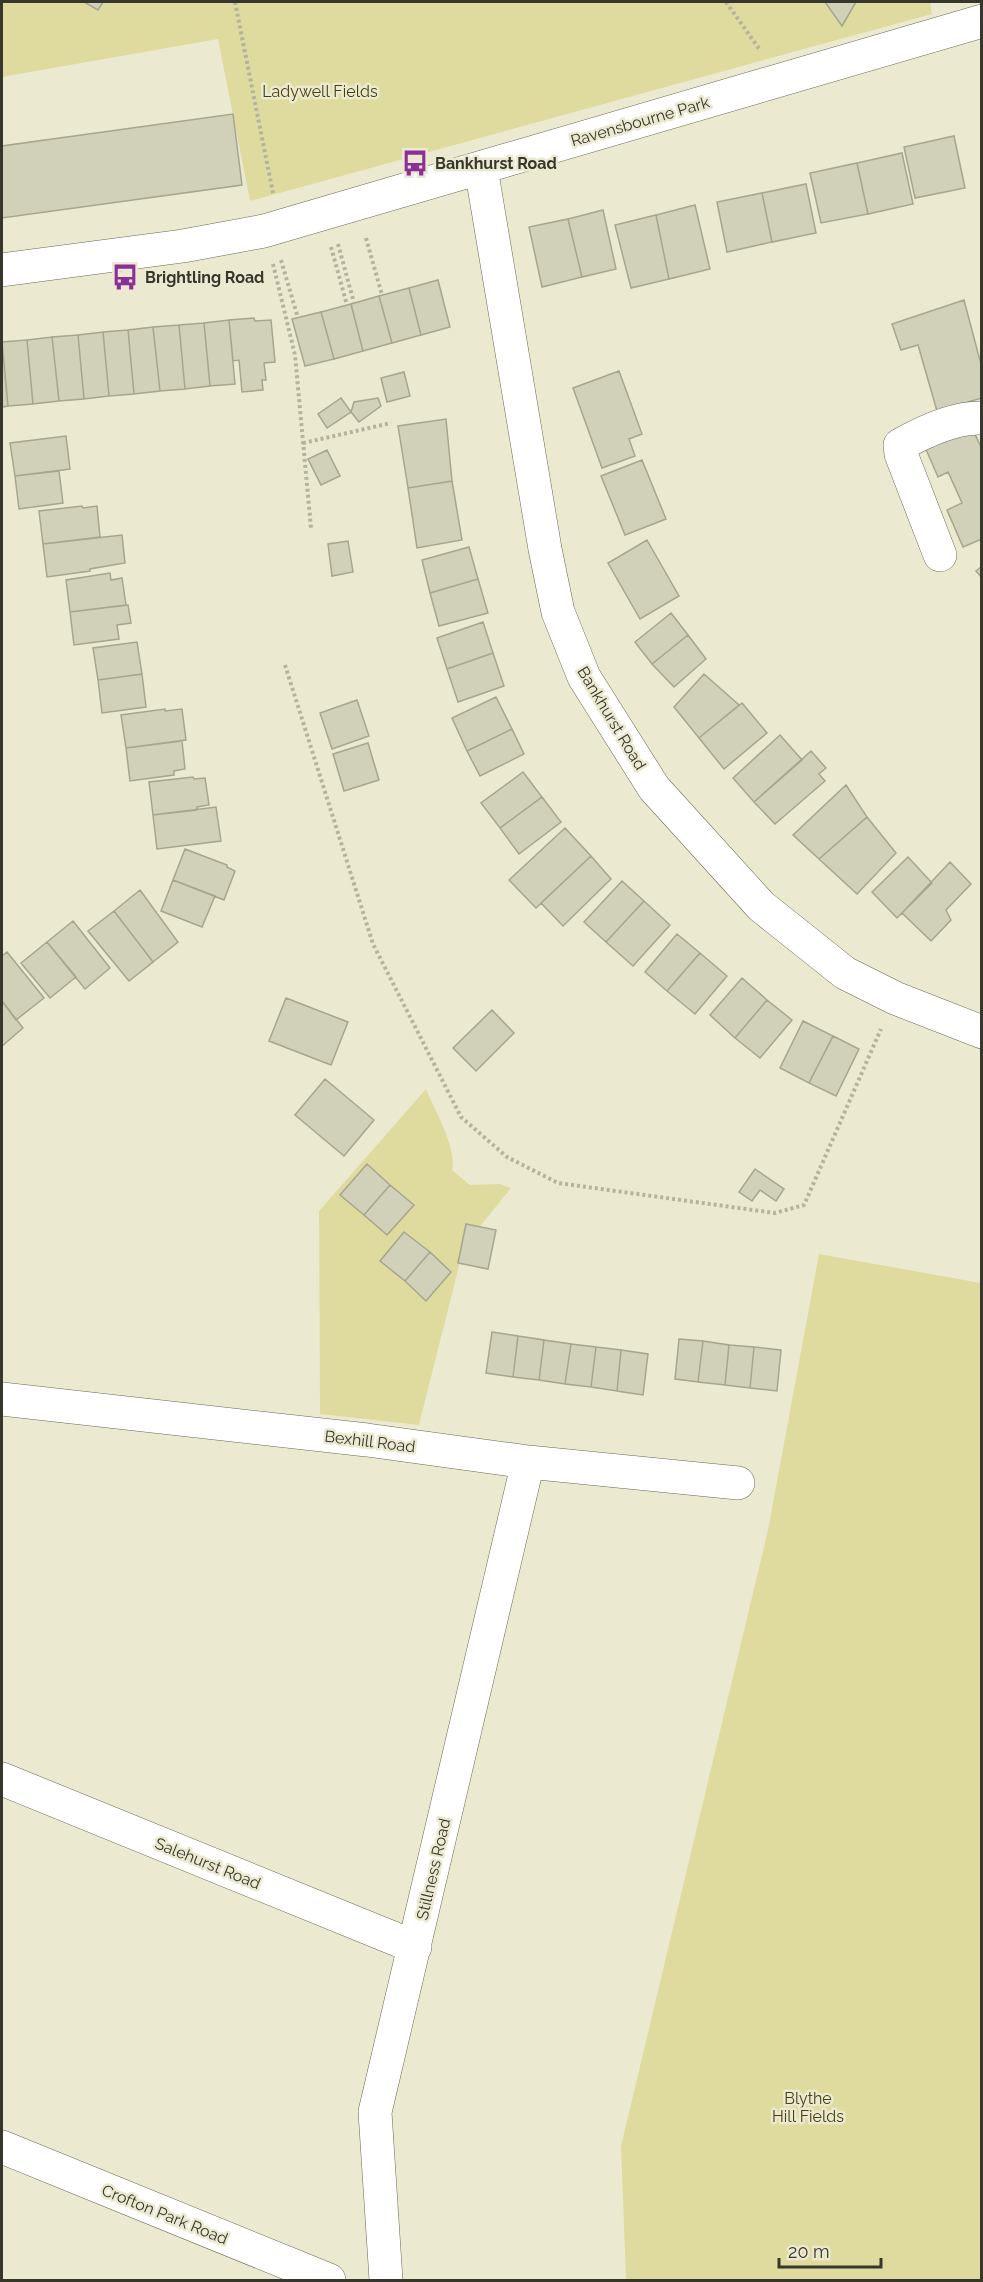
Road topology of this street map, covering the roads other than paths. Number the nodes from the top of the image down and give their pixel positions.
1 (972, 15) edge
2 (481, 168) junction
3 (2, 270) edge
4 (981, 418) edge
5 (940, 555) dead end
6 (981, 1032) edge
7 (2, 1399) edge
8 (528, 1462) junction
9 (738, 1483) dead end
10 (2, 1779) edge
11 (415, 1947) junction
12 (2, 2147) edge
13 (329, 2280) edge
14 (386, 2280) edge

1 - 2 street, Ravensbourne Park
2 - 3 street, Ravensbourne Park
2 - 6 street, Bankhurst Road
4 - 5 street
7 - 8 street, Bexhill Road
8 - 9 street, Bexhill Road
8 - 11 street, Stillness Road
10 - 11 street, Salehurst Road
11 - 14 street, Stillness Road
12 - 13 street, Crofton Park Road

